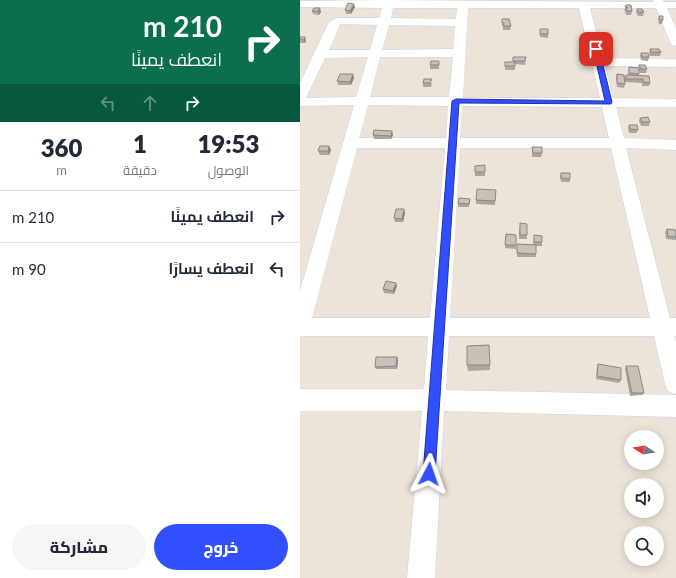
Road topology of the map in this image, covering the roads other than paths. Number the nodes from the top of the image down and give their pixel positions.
1 (463, 2) edge
2 (389, 3) edge
3 (660, 3) edge
4 (300, 4) edge
5 (584, 5) junction
6 (676, 5) edge
7 (384, 22) junction
8 (461, 23) junction
9 (676, 42) edge
10 (459, 53) junction
11 (321, 54) junction
12 (375, 54) junction
13 (599, 62) junction
14 (676, 63) edge
15 (300, 96) edge
16 (362, 101) junction
17 (456, 101) junction
18 (300, 102) edge
19 (608, 102) junction
20 (676, 103) edge
21 (351, 143) junction
22 (452, 143) junction
23 (618, 144) junction
24 (676, 145) edge
25 (300, 327) edge
26 (439, 327) junction
27 (669, 327) edge
28 (676, 384) edge
29 (300, 400) edge
30 (434, 400) junction
31 (676, 406) edge
32 (421, 578) edge

1 - 2 street
1 - 5 street
1 - 8 street
2 - 4 street
2 - 7 street
3 - 5 street
3 - 6 street
3 - 9 street
5 - 13 street
7 - 8 street
7 - 11 street
7 - 12 street
8 - 10 street
10 - 12 street
10 - 17 street
11 - 12 street
11 - 15 street
12 - 16 street
13 - 14 street
13 - 19 street
16 - 17 street
16 - 18 street
16 - 21 street
17 - 19 street
17 - 22 street
19 - 20 street
19 - 23 street
21 - 22 street
21 - 25 street
22 - 23 street
22 - 26 street
23 - 24 street
23 - 27 street
25 - 26 street
26 - 27 street
26 - 30 street
27 - 28 street
29 - 30 street
30 - 31 street
30 - 32 street

